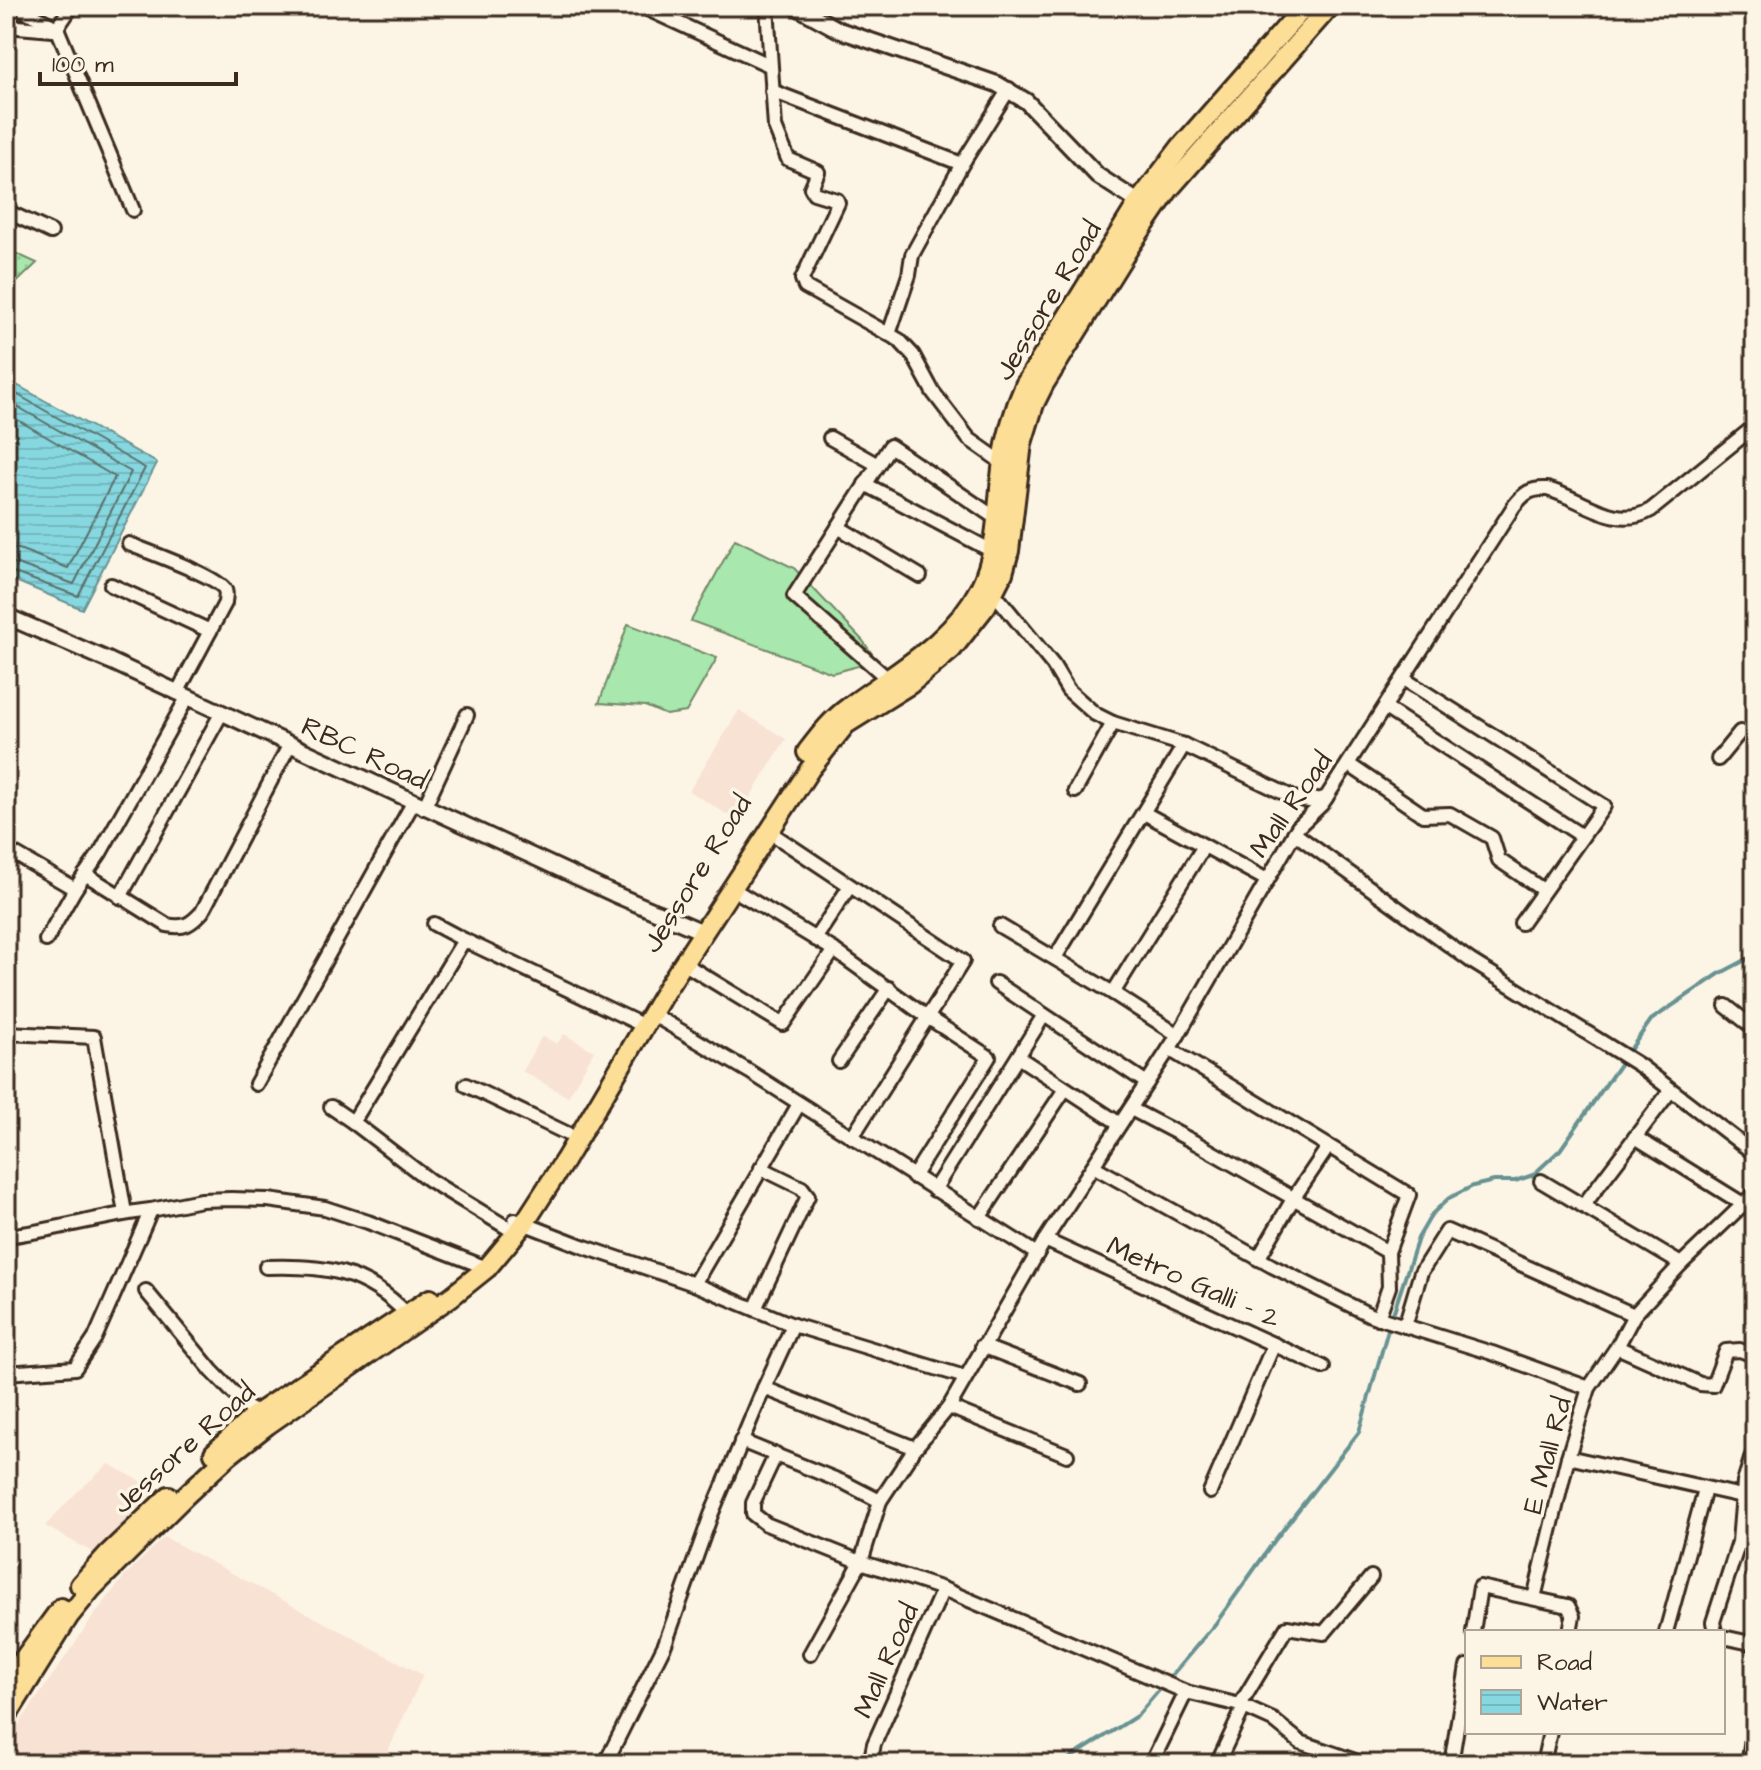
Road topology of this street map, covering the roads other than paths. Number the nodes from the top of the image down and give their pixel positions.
1 (16, 6) edge
2 (72, 6) edge
3 (641, 6) edge
4 (767, 6) edge
5 (795, 6) edge
6 (1305, 6) edge
7 (1330, 6) edge
8 (6, 26) edge
9 (57, 28) junction
10 (769, 65) junction
11 (1009, 89) junction
12 (772, 91) junction
13 (962, 164) junction
14 (1146, 207) junction
15 (133, 210) dead end
16 (6, 211) edge
17 (51, 232) dead end
18 (889, 334) junction
19 (1755, 426) edge
20 (830, 438) dead end
21 (1003, 463) junction
22 (878, 465) junction
23 (865, 484) junction
24 (997, 519) junction
25 (838, 527) junction
26 (129, 544) dead end
27 (992, 551) junction
28 (920, 576) dead end
29 (111, 585) dead end
30 (987, 590) junction
31 (6, 616) edge
32 (210, 631) junction
33 (1404, 679) junction
34 (889, 680) junction
35 (182, 695) junction
36 (1385, 708) junction
37 (221, 714) junction
38 (467, 715) dead end
39 (1113, 723) junction
40 (1740, 732) dead end
41 (1184, 745) junction
42 (289, 746) junction
43 (1718, 759) dead end
44 (1348, 764) junction
45 (1075, 791) dead end
46 (1294, 798) junction
47 (1326, 798) junction
48 (418, 805) junction
49 (1144, 813) junction
50 (1296, 830) junction
51 (768, 831) junction
52 (1582, 836) junction
53 (1204, 846) junction
54 (6, 849) edge
55 (85, 874) junction
56 (1267, 880) junction
57 (850, 886) junction
58 (731, 888) junction
59 (75, 889) junction
60 (1543, 890) junction
61 (120, 897) junction
62 (1521, 923) dead end
63 (434, 924) dead end
64 (1000, 926) dead end
65 (699, 929) junction
66 (815, 939) junction
67 (46, 940) dead end
68 (464, 940) junction
69 (834, 950) junction
70 (1055, 958) junction
71 (683, 963) junction
72 (996, 983) dead end
73 (889, 988) junction
74 (1113, 993) junction
75 (1726, 1006) dead end
76 (1044, 1015) junction
77 (927, 1017) junction
78 (644, 1018) junction
79 (1755, 1029) edge
80 (6, 1033) edge
81 (1178, 1035) junction
82 (1169, 1049) junction
83 (1018, 1057) junction
84 (839, 1061) dead end
85 (1147, 1083) junction
86 (256, 1084) dead end
87 (466, 1085) dead end
88 (1065, 1089) junction
89 (1671, 1090) junction
90 (799, 1104) junction
91 (331, 1107) dead end
92 (1131, 1109) junction
93 (353, 1122) junction
94 (1120, 1124) junction
95 (568, 1134) junction
96 (852, 1137) junction
97 (1635, 1137) junction
98 (1328, 1147) junction
99 (1755, 1154) edge
100 (1093, 1166) junction
101 (761, 1168) junction
102 (913, 1177) junction
103 (1541, 1181) dead end
104 (934, 1190) junction
105 (1293, 1199) junction
106 (1751, 1199) edge
107 (1583, 1206) junction
108 (151, 1210) junction
109 (125, 1213) junction
110 (979, 1218) junction
111 (516, 1226) junction
112 (6, 1236) edge
113 (1045, 1240) junction
114 (1388, 1252) junction
115 (1037, 1254) junction
116 (1258, 1259) junction
117 (1681, 1264) junction
118 (266, 1267) dead end
119 (483, 1267) junction
120 (694, 1284) junction
121 (146, 1291) dead end
122 (755, 1309) junction
123 (407, 1314) junction
124 (1634, 1315) junction
125 (1374, 1316) junction
126 (793, 1325) junction
127 (1405, 1326) junction
128 (1274, 1344) junction
129 (982, 1346) junction
130 (1617, 1347) junction
131 (1755, 1356) edge
132 (1323, 1367) dead end
133 (6, 1373) edge
134 (965, 1377) junction
135 (1080, 1384) dead end
136 (764, 1388) junction
137 (1589, 1388) junction
138 (949, 1407) junction
139 (255, 1415) junction
140 (741, 1441) junction
141 (915, 1448) junction
142 (776, 1454) junction
143 (1755, 1454) edge
144 (1067, 1455) dead end
145 (1568, 1457) junction
146 (1705, 1489) junction
147 (1210, 1492) dead end
148 (1749, 1497) edge
149 (880, 1501) junction
150 (861, 1562) junction
151 (1371, 1577) dead end
152 (943, 1589) junction
153 (78, 1596) junction
154 (1534, 1598) junction
155 (1473, 1630) edge
156 (1570, 1630) edge
157 (1667, 1630) edge
158 (1715, 1630) edge
159 (51, 1631) junction
160 (1725, 1637) edge
161 (1755, 1644) edge
162 (810, 1654) dead end
163 (1465, 1678) edge
164 (6, 1683) edge
165 (1186, 1692) junction
166 (6, 1702) edge
167 (1242, 1706) junction
168 (6, 1717) edge
169 (1755, 1720) edge
170 (1550, 1734) edge
171 (605, 1764) edge
172 (870, 1764) edge
173 (1151, 1764) edge
174 (1217, 1764) edge
175 (1364, 1764) edge
176 (1451, 1764) edge
177 (1543, 1764) edge
178 (1748, 1764) edge

1 - 9 street
2 - 9 street
3 - 10 street
4 - 10 street
5 - 11 street
6 - 14 main road, Jessore Road
7 - 14 main road, Jessore Road
8 - 9 street
9 - 15 street
10 - 12 street
11 - 13 street
11 - 14 street
12 - 13 street
12 - 18 street
13 - 18 street
14 - 21 main road, Jessore Road
14 - 30 main road, Jessore Road
16 - 17 street
18 - 21 street
19 - 33 street, Mall Road
20 - 22 street
21 - 24 main road, Jessore Road
22 - 23 street
22 - 24 street
23 - 25 street
23 - 27 street
24 - 27 main road, Jessore Road
25 - 28 street
25 - 34 street
26 - 32 street
27 - 30 main road, Jessore Road
29 - 32 street
30 - 34 main road, Jessore Road
30 - 39 street
30 - 51 main road, Jessore Road
31 - 35 street, RBC Road
32 - 35 street
33 - 36 street, Mall Road
33 - 52 street
34 - 65 main road, Jessore Road
35 - 37 street, RBC Road
35 - 55 street
36 - 44 street, Mall Road
36 - 52 street
37 - 42 street, RBC Road
37 - 61 street
38 - 48 street
39 - 41 street
39 - 45 street
40 - 43 street
41 - 46 street
41 - 49 street
42 - 48 street, RBC Road
42 - 61 street
44 - 47 street, Mall Road
44 - 60 street
46 - 47 street
46 - 50 street
47 - 50 street, Mall Road
48 - 65 street, RBC Road
48 - 86 street
49 - 53 street
49 - 70 street
50 - 56 street, Mall Road
50 - 89 street
51 - 57 street
51 - 58 main road, Jessore Road
52 - 60 street
53 - 56 street
53 - 74 street
54 - 59 street
55 - 59 street
55 - 61 street
56 - 81 street, Mall Road
57 - 66 street
57 - 77 street
58 - 65 main road, Jessore Road
58 - 66 street
59 - 67 street
60 - 62 street
63 - 68 street
64 - 70 street
65 - 71 main road, Jessore Road
65 - 78 main road, Jessore Road
66 - 69 street
68 - 78 street
68 - 93 street
69 - 71 street
69 - 73 street
70 - 74 street
71 - 78 main road, Jessore Road
72 - 76 street
73 - 77 street
73 - 84 street
74 - 81 street
75 - 79 street
76 - 83 street
76 - 85 street
77 - 96 street
77 - 102 street
78 - 90 street
78 - 95 main road, Jessore Road
78 - 111 main road, Jessore Road
80 - 109 street
81 - 82 street, Mall Road
82 - 85 street, Mall Road
82 - 98 street
83 - 88 street
83 - 104 street
85 - 92 street, Mall Road
87 - 95 street
88 - 94 street
88 - 110 street
89 - 97 street
89 - 99 street
90 - 96 street
90 - 101 street
91 - 93 street
92 - 94 street, Mall Road
92 - 105 street
93 - 111 street
94 - 100 street, Mall Road
95 - 111 main road, Jessore Road
96 - 102 street
97 - 106 street
97 - 107 street
98 - 105 street
98 - 114 street
100 - 113 street, Mall Road
100 - 116 street
101 - 120 street
101 - 122 street
102 - 104 street
103 - 107 street
104 - 110 street
105 - 114 street
105 - 116 street
106 - 117 street, E Mall Rd
107 - 117 street
108 - 109 street
108 - 119 street
108 - 133 street
109 - 112 street
110 - 115 street
111 - 119 main road, Jessore Road
111 - 120 street
113 - 115 street, Mall Road
113 - 128 street, Metro Galli - 2
114 - 125 street
115 - 129 street, Mall Road
116 - 125 street
117 - 124 street, E Mall Rd
118 - 123 street
119 - 123 main road, Jessore Road
119 - 153 main road, Jessore Road
120 - 122 street
121 - 139 street
122 - 126 street
123 - 139 main road, Jessore Road
124 - 127 street
124 - 130 street, E Mall Rd
125 - 127 street
126 - 134 street
126 - 136 street
127 - 137 street
128 - 132 street, Metro Galli - 2
128 - 147 street
129 - 134 street, Mall Road
129 - 135 street
130 - 131 street
130 - 137 street, E Mall Rd
134 - 138 street, Mall Road
136 - 140 street
136 - 141 street
137 - 145 street, E Mall Rd
138 - 141 street, Mall Road
138 - 144 street
139 - 153 main road, Jessore Road
140 - 142 street
140 - 171 street
141 - 149 street, Mall Road
142 - 149 street
142 - 150 street
143 - 148 street
145 - 146 street
145 - 154 street, E Mall Rd
146 - 148 street
146 - 157 street
148 - 158 street
149 - 150 street, Mall Road
150 - 152 street, Mall Road
150 - 162 street
151 - 167 street
152 - 165 street
152 - 172 street, Mall Road
153 - 159 main road, Jessore Road
154 - 155 street
154 - 156 street
159 - 164 main road, Jessore Road
159 - 166 main road
159 - 168 main road, Jessore Road
160 - 161 street
163 - 176 street
165 - 167 street
165 - 173 street
167 - 174 street
167 - 175 street
169 - 178 street
170 - 177 street

